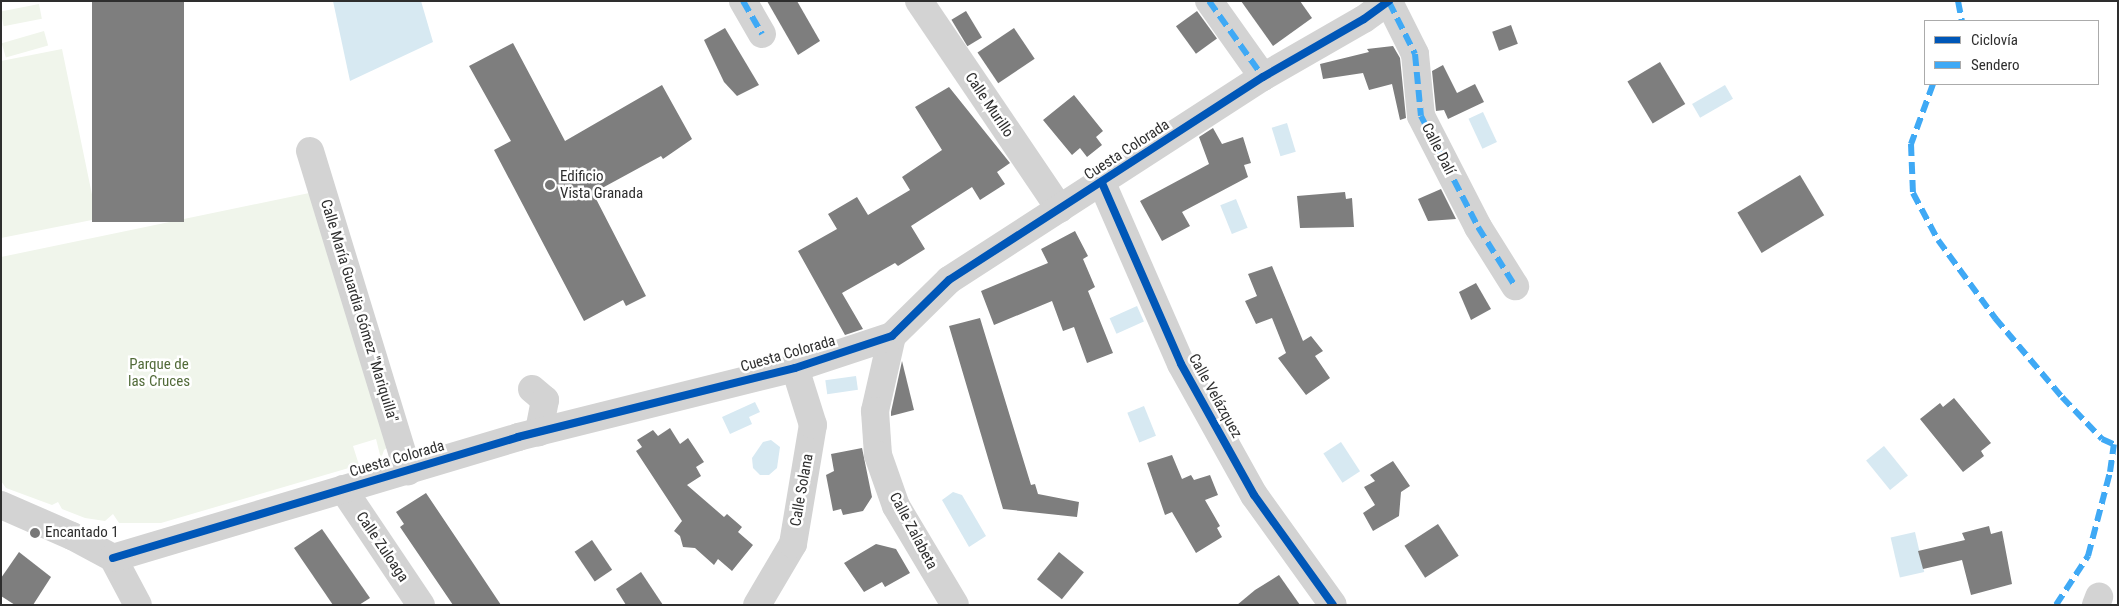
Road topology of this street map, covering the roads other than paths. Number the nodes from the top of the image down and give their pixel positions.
1 (743, 1) edge
2 (919, 1) edge
3 (1209, 1) edge
4 (1389, 2) edge
5 (762, 34) dead end
6 (1263, 77) junction
7 (310, 151) dead end
8 (1102, 183) junction
9 (1060, 209) junction
10 (1515, 286) dead end
11 (892, 336) junction
12 (795, 368) junction
13 (532, 389) dead end
14 (539, 432) junction
15 (408, 471) junction
16 (343, 489) junction
17 (1, 505) edge
18 (113, 558) junction
19 (138, 605) edge
20 (421, 605) edge
21 (756, 605) edge
22 (955, 605) edge
23 (1334, 605) edge

1 - 5 street
2 - 9 street, Calle Murillo
3 - 6 street
4 - 6 street, Cuesta Colorada
4 - 10 street, Calle Dalí
6 - 8 street, Cuesta Colorada
7 - 15 street, Calle María Guardia Gómez "Mariquilla"
8 - 9 street, Cuesta Colorada
8 - 23 street, Calle Velázquez
9 - 11 street, Cuesta Colorada
11 - 12 street, Cuesta Colorada
11 - 22 street, Calle Zalabeta
12 - 14 street, Cuesta Colorada
12 - 21 street, Calle Solana
13 - 14 street
14 - 15 street, Cuesta Colorada
15 - 16 street, Cuesta Colorada
16 - 18 street, Cuesta Colorada
16 - 20 street, Calle Zuloaga
17 - 18 street
18 - 19 street

